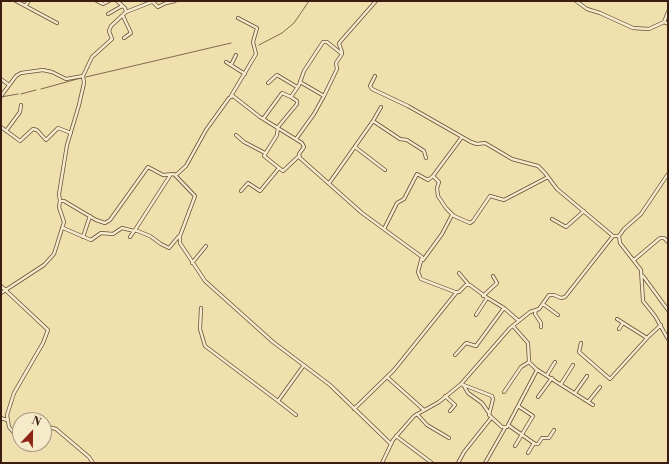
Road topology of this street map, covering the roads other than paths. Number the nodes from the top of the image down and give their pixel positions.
1 (16, 1) edge
2 (29, 1) edge
3 (97, 1) edge
4 (109, 1) edge
5 (117, 1) edge
6 (175, 1) edge
7 (376, 1) edge
8 (576, 1) edge
9 (154, 2) edge
10 (25, 6) junction
11 (122, 6) junction
12 (126, 12) junction
13 (668, 12) edge
14 (108, 14) dead end
15 (123, 16) junction
16 (238, 18) dead end
17 (664, 22) junction
18 (57, 23) dead end
19 (668, 24) edge
20 (124, 38) dead end
21 (342, 52) junction
22 (236, 55) dead end
23 (226, 62) dead end
24 (230, 65) junction
25 (245, 74) junction
26 (83, 76) junction
27 (375, 76) dead end
28 (1, 78) edge
29 (300, 82) junction
30 (268, 83) dead end
31 (9, 85) junction
32 (297, 87) junction
33 (1, 96) edge
34 (232, 96) junction
35 (324, 96) junction
36 (291, 97) junction
37 (21, 105) dead end
38 (381, 107) dead end
39 (263, 119) junction
40 (373, 121) junction
41 (1, 127) edge
42 (278, 127) junction
43 (6, 131) junction
44 (71, 133) junction
45 (236, 136) dead end
46 (462, 137) junction
47 (296, 139) junction
48 (355, 147) junction
49 (265, 153) junction
50 (299, 156) junction
51 (426, 158) dead end
52 (279, 168) junction
53 (385, 170) dead end
54 (171, 174) junction
55 (668, 174) edge
56 (176, 175) junction
57 (433, 176) junction
58 (548, 177) junction
59 (667, 179) edge
60 (330, 182) junction
61 (241, 191) dead end
62 (60, 201) junction
63 (584, 211) junction
64 (452, 215) junction
65 (90, 216) junction
66 (552, 219) dead end
67 (63, 228) junction
68 (384, 229) junction
69 (134, 231) junction
70 (180, 236) junction
71 (613, 236) junction
72 (619, 236) junction
73 (83, 237) junction
74 (130, 237) dead end
75 (668, 242) edge
76 (206, 246) dead end
77 (423, 260) junction
78 (634, 260) junction
79 (192, 263) junction
80 (459, 274) dead end
81 (642, 275) junction
82 (493, 276) dead end
83 (470, 285) junction
84 (1, 286) edge
85 (4, 291) junction
86 (457, 292) junction
87 (1, 293) edge
88 (483, 296) junction
89 (487, 298) junction
90 (543, 304) junction
91 (201, 308) dead end
92 (504, 308) junction
93 (536, 310) junction
94 (668, 310) edge
95 (558, 314) dead end
96 (476, 315) dead end
97 (617, 319) dead end
98 (519, 321) junction
99 (623, 323) junction
100 (661, 325) junction
101 (513, 326) junction
102 (541, 327) dead end
103 (619, 329) dead end
104 (647, 338) junction
105 (668, 339) edge
106 (581, 343) dead end
107 (455, 355) dead end
108 (529, 362) junction
109 (555, 362) dead end
110 (304, 365) junction
111 (573, 365) dead end
112 (536, 369) junction
113 (547, 375) junction
114 (587, 376) dead end
115 (387, 377) junction
116 (552, 378) junction
117 (460, 384) junction
118 (561, 384) junction
119 (464, 386) junction
120 (600, 387) dead end
121 (504, 392) dead end
122 (575, 393) junction
123 (445, 396) junction
124 (538, 397) dead end
125 (278, 401) junction
126 (588, 402) junction
127 (593, 405) dead end
128 (518, 406) junction
129 (354, 409) junction
130 (424, 410) junction
131 (450, 411) dead end
132 (417, 414) junction
133 (488, 414) junction
134 (296, 415) dead end
135 (1, 418) edge
136 (491, 418) junction
137 (7, 420) junction
138 (508, 425) junction
139 (52, 427) edge
140 (505, 428) junction
141 (554, 430) dead end
142 (12, 432) edge
143 (522, 435) junction
144 (396, 436) junction
145 (449, 438) dead end
146 (534, 443) junction
147 (391, 444) junction
148 (515, 446) dead end
149 (528, 453) dead end
150 (93, 463) edge
151 (382, 463) edge
152 (432, 463) edge
153 (458, 463) edge
154 (485, 463) edge

1 - 10 street
2 - 10 street
3 - 4 street
5 - 11 street
6 - 9 street
7 - 21 street
8 - 17 street
9 - 12 street
10 - 18 street
11 - 12 street
11 - 14 street
12 - 15 street
13 - 17 street
15 - 20 street
15 - 26 street
16 - 25 street
17 - 19 street
21 - 29 street
21 - 35 street
22 - 24 street
23 - 24 street
24 - 25 street
25 - 34 street
26 - 31 street
26 - 44 street
27 - 46 street
28 - 31 street
29 - 32 street
29 - 35 street
30 - 32 street
31 - 33 street
32 - 36 street
34 - 39 street
34 - 56 street
35 - 47 street
36 - 39 street
36 - 42 street
37 - 43 street
38 - 40 street
39 - 42 street
40 - 48 street
40 - 51 street
41 - 43 street
42 - 47 street
42 - 49 street
43 - 44 street
44 - 62 street
45 - 49 street
46 - 57 street
46 - 58 street
47 - 50 street
48 - 53 street
48 - 60 street
49 - 52 street
50 - 52 street
50 - 60 street
52 - 61 street
54 - 56 street
54 - 65 street
54 - 69 street
55 - 59 street
56 - 70 street
57 - 64 street
57 - 68 street
58 - 63 street
58 - 64 street
59 - 72 street
60 - 68 street
62 - 65 street
62 - 67 street
63 - 66 street
63 - 71 street
64 - 77 street
65 - 73 street
67 - 73 street
67 - 85 street
68 - 77 street
69 - 70 street
69 - 73 street
69 - 74 street
70 - 79 street
71 - 72 street
71 - 90 street
72 - 78 street
75 - 78 street
76 - 79 street
77 - 86 street
78 - 81 street
79 - 110 street
80 - 83 street
81 - 94 street
81 - 100 street
82 - 88 street
83 - 86 street
83 - 88 street
84 - 85 street
85 - 87 street
85 - 137 street
86 - 115 street
88 - 89 street
89 - 92 street
89 - 96 street
90 - 93 street
90 - 95 street
91 - 125 street
92 - 98 street
92 - 107 street
93 - 98 street
93 - 102 street
97 - 99 street
98 - 101 street
99 - 103 street
99 - 104 street
100 - 104 street
100 - 105 street
101 - 108 street
101 - 117 street
104 - 106 street
108 - 112 street
108 - 121 street
109 - 113 street
110 - 125 street
110 - 129 street
111 - 118 street
112 - 113 street
112 - 128 street
113 - 116 street
114 - 122 street
115 - 129 street
115 - 130 street
116 - 118 street
116 - 124 street
117 - 119 street
117 - 123 street
118 - 122 street
119 - 133 street
119 - 133 street
120 - 126 street
122 - 126 street
123 - 130 street
123 - 131 street
125 - 134 street
126 - 127 street
128 - 138 street
128 - 143 street
129 - 147 street
130 - 132 street
132 - 144 street
132 - 145 street
133 - 136 street
135 - 137 street
136 - 140 street
136 - 153 street
137 - 142 street
138 - 140 street
138 - 143 street
139 - 150 street
140 - 154 street
141 - 146 street
143 - 146 street
143 - 148 street
144 - 147 street
144 - 152 street
146 - 149 street
147 - 151 street

